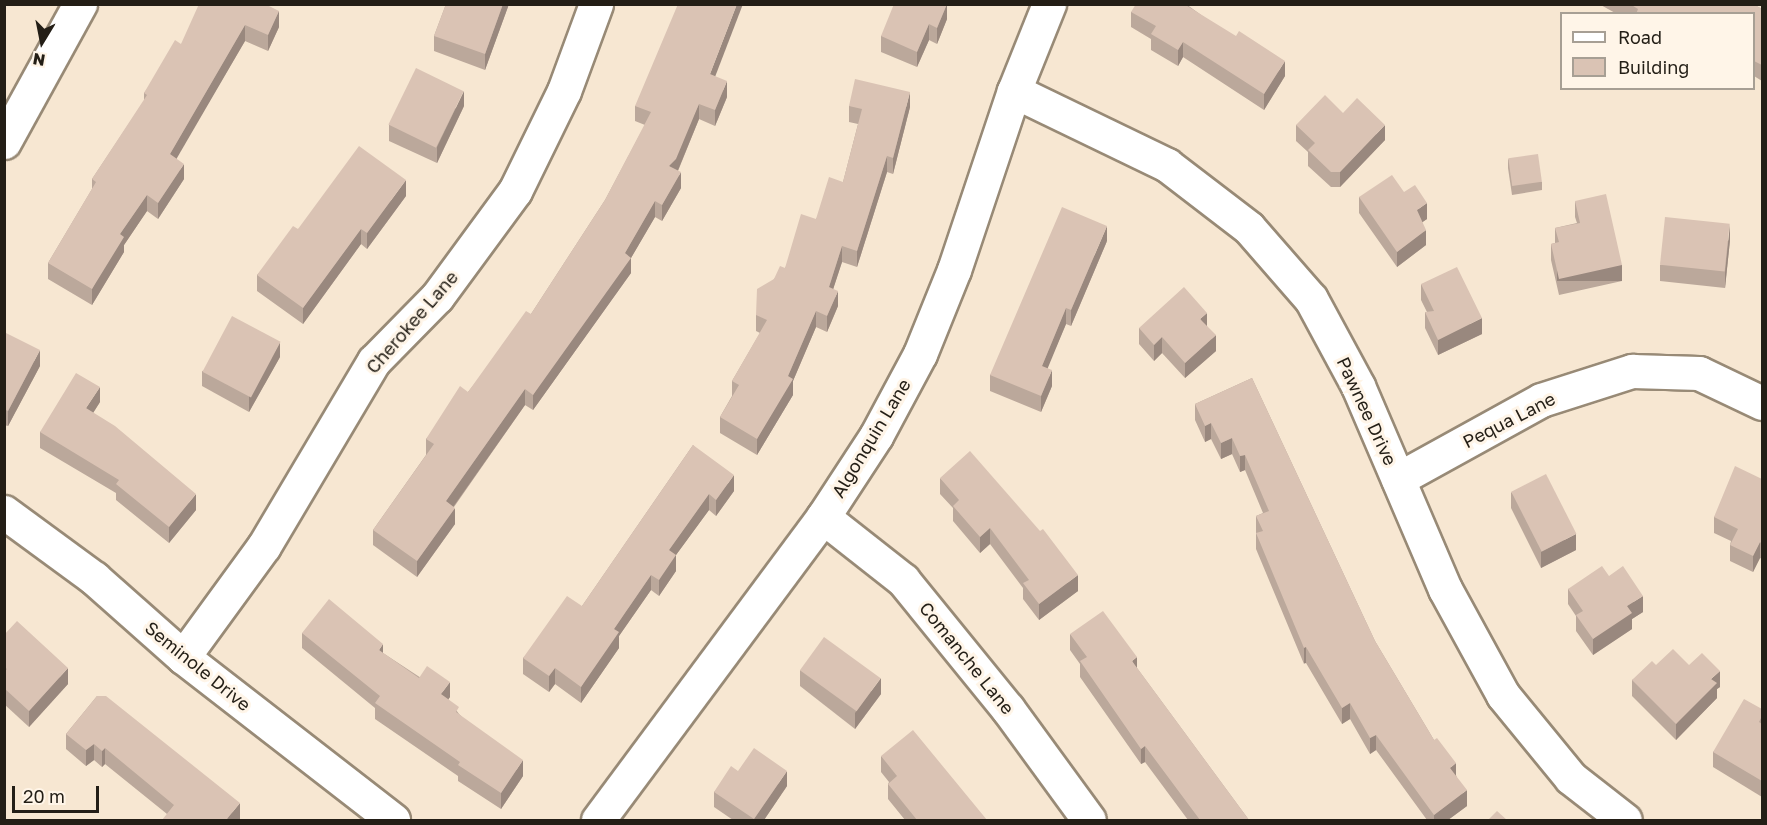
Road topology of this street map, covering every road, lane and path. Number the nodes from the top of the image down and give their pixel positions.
1 (80, 4) edge
2 (596, 4) edge
3 (1049, 4) edge
4 (1014, 91) junction
5 (4, 142) edge
6 (1762, 403) edge
7 (1398, 480) junction
8 (4, 512) edge
9 (823, 517) junction
10 (183, 657) junction
11 (393, 820) edge
12 (598, 820) edge
13 (1089, 820) edge
14 (1625, 820) edge

1 - 5 street
2 - 10 street, Cherokee Lane
3 - 4 street, Algonquin Lane
4 - 7 street, Pawnee Drive
4 - 9 street, Algonquin Lane
6 - 7 street, Pequa Lane
7 - 14 street, Pawnee Drive
8 - 10 street, Seminole Drive
9 - 12 street, Algonquin Lane
9 - 13 street, Comanche Lane
10 - 11 street, Seminole Drive

